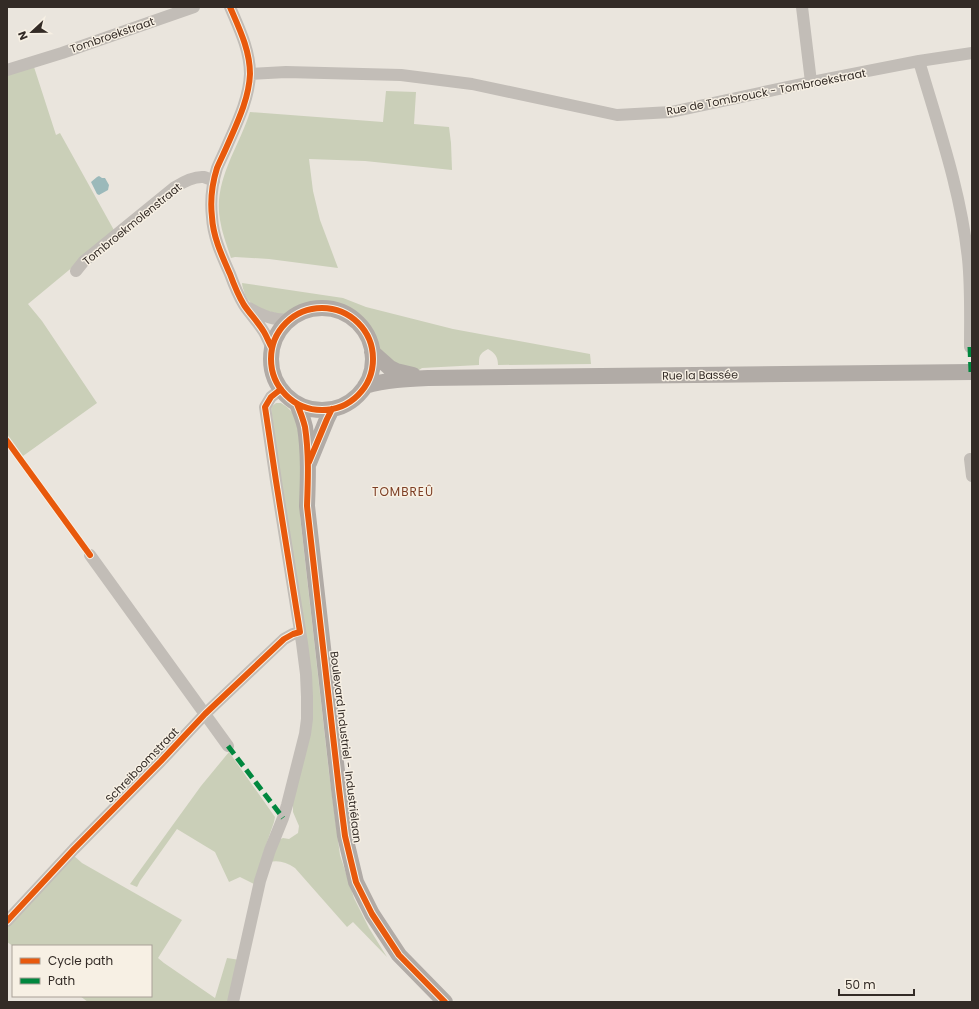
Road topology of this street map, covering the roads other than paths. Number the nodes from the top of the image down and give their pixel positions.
1 (194, 7) edge
2 (230, 7) edge
3 (802, 7) edge
4 (972, 53) edge
5 (919, 61) junction
6 (7, 70) edge
7 (250, 74) junction
8 (811, 82) junction
9 (214, 181) junction
10 (76, 272) dead end
11 (244, 305) junction
12 (289, 320) junction
13 (970, 347) dead end
14 (272, 348) junction
15 (372, 352) junction
16 (972, 372) edge
17 (428, 378) junction
18 (365, 386) junction
19 (281, 389) junction
20 (297, 404) junction
21 (332, 409) junction
22 (970, 459) dead end
23 (308, 464) junction
24 (972, 476) edge
25 (90, 555) dead end
26 (300, 632) junction
27 (205, 714) junction
28 (228, 746) dead end
29 (7, 921) edge
30 (234, 1002) edge
31 (445, 1002) edge

1 - 6 street, Tombroekstraat
2 - 7 street
3 - 8 street
4 - 5 street, Rue de Tombrouck - Tombroekstraat
5 - 8 street, Rue de Tombrouck - Tombroekstraat
5 - 13 street
7 - 8 street, Rue de Tombrouck - Tombroekstraat
7 - 9 street
9 - 10 street, Tombroekmolenstraat
9 - 11 street
11 - 12 street
11 - 14 street
12 - 14 main road
12 - 15 main road
14 - 19 main road
15 - 17 main road, Rue la Bassée
15 - 18 main road
16 - 17 main road, Rue la Bassée
17 - 18 main road, Rue la Bassée
18 - 21 main road
19 - 20 main road
19 - 26 street
20 - 21 main road
20 - 23 main road, Boulevard Industriel - Industriélaan
21 - 23 main road, Boulevard Industriel - Industriélaan
22 - 24 street
23 - 31 main road, Boulevard Industriel - Industriélaan
25 - 27 street
26 - 27 street, Schreiboomstraat
26 - 30 street
27 - 28 street
27 - 29 street, Schreiboomstraat

